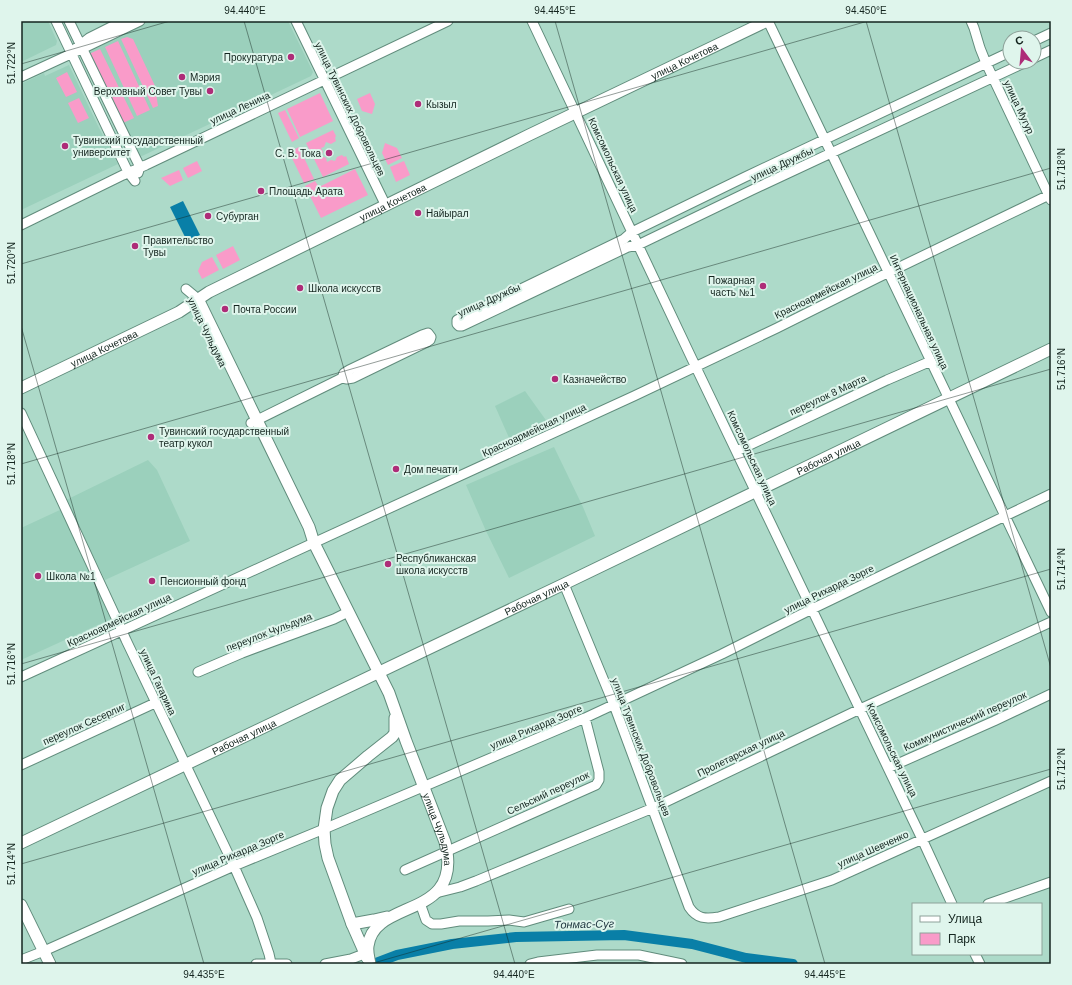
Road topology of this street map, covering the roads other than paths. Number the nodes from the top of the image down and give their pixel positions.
1 (56, 21) edge
2 (69, 21) edge
3 (123, 21) edge
4 (140, 21) edge
5 (296, 21) edge
6 (448, 21) edge
7 (532, 21) edge
8 (767, 21) edge
9 (971, 21) edge
10 (81, 46) junction
11 (71, 53) junction
12 (1002, 56) edge
13 (986, 63) junction
14 (1008, 70) edge
15 (21, 77) edge
16 (993, 77) junction
17 (324, 80) junction
18 (576, 113) junction
19 (824, 140) junction
20 (831, 153) junction
21 (140, 167) junction
22 (128, 172) junction
23 (746, 177) junction
24 (752, 190) junction
25 (1050, 196) edge
26 (386, 206) junction
27 (21, 225) edge
28 (632, 232) junction
29 (638, 245) junction
30 (888, 273) junction
31 (509, 299) junction
32 (195, 301) junction
33 (1051, 349) edge
34 (930, 361) junction
35 (696, 367) junction
36 (342, 378) junction
37 (21, 388) edge
38 (949, 398) junction
39 (21, 412) edge
40 (254, 421) junction
41 (737, 451) junction
42 (755, 491) junction
43 (1051, 494) edge
44 (1005, 517) junction
45 (314, 543) junction
46 (564, 584) junction
47 (812, 609) junction
48 (348, 612) junction
49 (1051, 612) edge
50 (1051, 622) edge
51 (122, 630) junction
52 (198, 672) dead end
53 (379, 673) junction
54 (21, 677) edge
55 (1051, 694) edge
56 (155, 703) junction
57 (614, 705) junction
58 (394, 708) junction
59 (860, 709) junction
60 (585, 718) junction
61 (392, 737) junction
62 (406, 740) junction
63 (21, 764) edge
64 (185, 764) junction
65 (888, 768) junction
66 (1051, 781) edge
67 (424, 787) junction
68 (653, 808) junction
69 (324, 829) junction
70 (922, 839) junction
71 (21, 843) edge
72 (448, 851) junction
73 (234, 866) junction
74 (405, 870) dead end
75 (1051, 882) edge
76 (436, 893) junction
77 (420, 903) junction
78 (952, 903) edge
79 (991, 903) edge
80 (21, 905) edge
81 (569, 909) dead end
82 (400, 913) junction
83 (697, 916) joint
84 (352, 924) junction
85 (44, 951) junction
86 (364, 954) junction
87 (976, 955) edge
88 (21, 960) edge
89 (271, 963) edge
90 (50, 964) edge
91 (256, 964) edge
92 (287, 964) edge
93 (326, 964) edge
94 (370, 964) edge
95 (530, 964) edge
96 (682, 964) edge
97 (980, 964) edge

1 - 11 street
2 - 10 street
3 - 10 street
4 - 10 street
5 - 17 street, улица Тувинских Добровольцев
6 - 17 street, улица Ленина
7 - 18 street, Комсомольская улица
8 - 18 main road, улица Кочетова
8 - 19 street, Интернациональная улица
9 - 13 street, улица Мугур
10 - 11 street
10 - 21 street
11 - 15 street
11 - 22 street
12 - 13 street, улица Дружбы
13 - 16 street, улица Мугур
13 - 19 street, улица Дружбы
14 - 16 street, улица Дружбы
16 - 20 street, улица Дружбы
16 - 25 street, улица Мугур
17 - 21 street, улица Ленина
17 - 26 street, улица Тувинских Добровольцев
18 - 26 main road, улица Кочетова
18 - 28 street, Комсомольская улица
19 - 20 street, Интернациональная улица
19 - 23 street, улица Дружбы
20 - 24 street, улица Дружбы
20 - 30 street, Интернациональная улица
21 - 22 street, улица Ленина
22 - 27 street, улица Ленина
23 - 24 street
23 - 28 street, улица Дружбы
24 - 29 street, улица Дружбы
25 - 30 street, Красноармейская улица
26 - 32 main road, улица Кочетова
28 - 29 street, Комсомольская улица
28 - 31 street, улица Дружбы
29 - 31 street, улица Дружбы
29 - 35 street, Комсомольская улица
30 - 34 street, Интернациональная улица
30 - 35 street, Красноармейская улица
31 - 31 street, улица Дружбы
32 - 37 main road, улица Кочетова
32 - 40 main road, улица Чульдума
33 - 38 main road, Рабочая улица
34 - 38 street, Интернациональная улица
34 - 41 street, переулок 8 Марта
35 - 41 street, Комсомольская улица
35 - 45 street, Красноармейская улица
36 - 36 street
36 - 40 street
38 - 42 main road, Рабочая улица
38 - 44 street, Интернациональная улица
39 - 51 street, улица Гагарина
40 - 45 main road, улица Чульдума
41 - 42 street, Комсомольская улица
42 - 46 main road, Рабочая улица
42 - 47 street, Комсомольская улица
43 - 44 street, улица Рихарда Зорге
44 - 47 street, улица Рихарда Зорге
44 - 49 street, Интернациональная улица
45 - 48 main road, улица Чульдума
45 - 51 street, Красноармейская улица
46 - 53 main road, Рабочая улица
46 - 57 street, улица Тувинских Добровольцев
47 - 57 street, улица Рихарда Зорге
47 - 59 street, Комсомольская улица
48 - 52 street, переулок Чульдума
48 - 53 main road, улица Чульдума
50 - 59 street, Пролетарская улица
51 - 54 street, Красноармейская улица
51 - 56 street, улица Гагарина
53 - 58 main road, улица Чульдума
53 - 64 main road, Рабочая улица
55 - 65 street, Коммунистический переулок
56 - 63 street, переулок Сесерлиг
56 - 64 street, улица Гагарина
57 - 60 street, улица Рихарда Зорге
57 - 68 street, улица Тувинских Добровольцев
58 - 61 main road, улица Чульдума
58 - 62 main road, улица Чульдума
59 - 65 street, Комсомольская улица
59 - 68 street, Пролетарская улица
60 - 67 street, улица Рихарда Зорге
60 - 72 street, Сельский переулок
61 - 62 main road
61 - 69 main road, улица Чульдума
62 - 67 main road, улица Чульдума
64 - 71 main road, Рабочая улица
64 - 73 street, улица Гагарина
65 - 70 street, Комсомольская улица
66 - 70 street, улица Шевченко
67 - 69 street, улица Рихарда Зорге
67 - 72 main road, улица Чульдума
68 - 76 street, Пролетарская улица
68 - 83 street, улица Тувинских Добровольцев
69 - 73 street, улица Рихарда Зорге
69 - 84 main road, улица Чульдума
70 - 78 street, Комсомольская улица
70 - 83 street, улица Шевченко
72 - 74 street
72 - 76 main road, улица Чульдума
73 - 85 street, улица Рихарда Зорге
73 - 89 street, улица Гагарина
75 - 79 street
76 - 77 main road, улица Чульдума
77 - 81 street
77 - 82 main road, улица Чульдума
80 - 85 main road
82 - 84 main road
82 - 94 main road, улица Чульдума
84 - 86 main road, улица Чульдума
85 - 88 street, улица Рихарда Зорге
85 - 90 main road
86 - 93 street
86 - 94 main road, улица Чульдума
87 - 97 street
89 - 91 street
89 - 92 street
95 - 96 street

